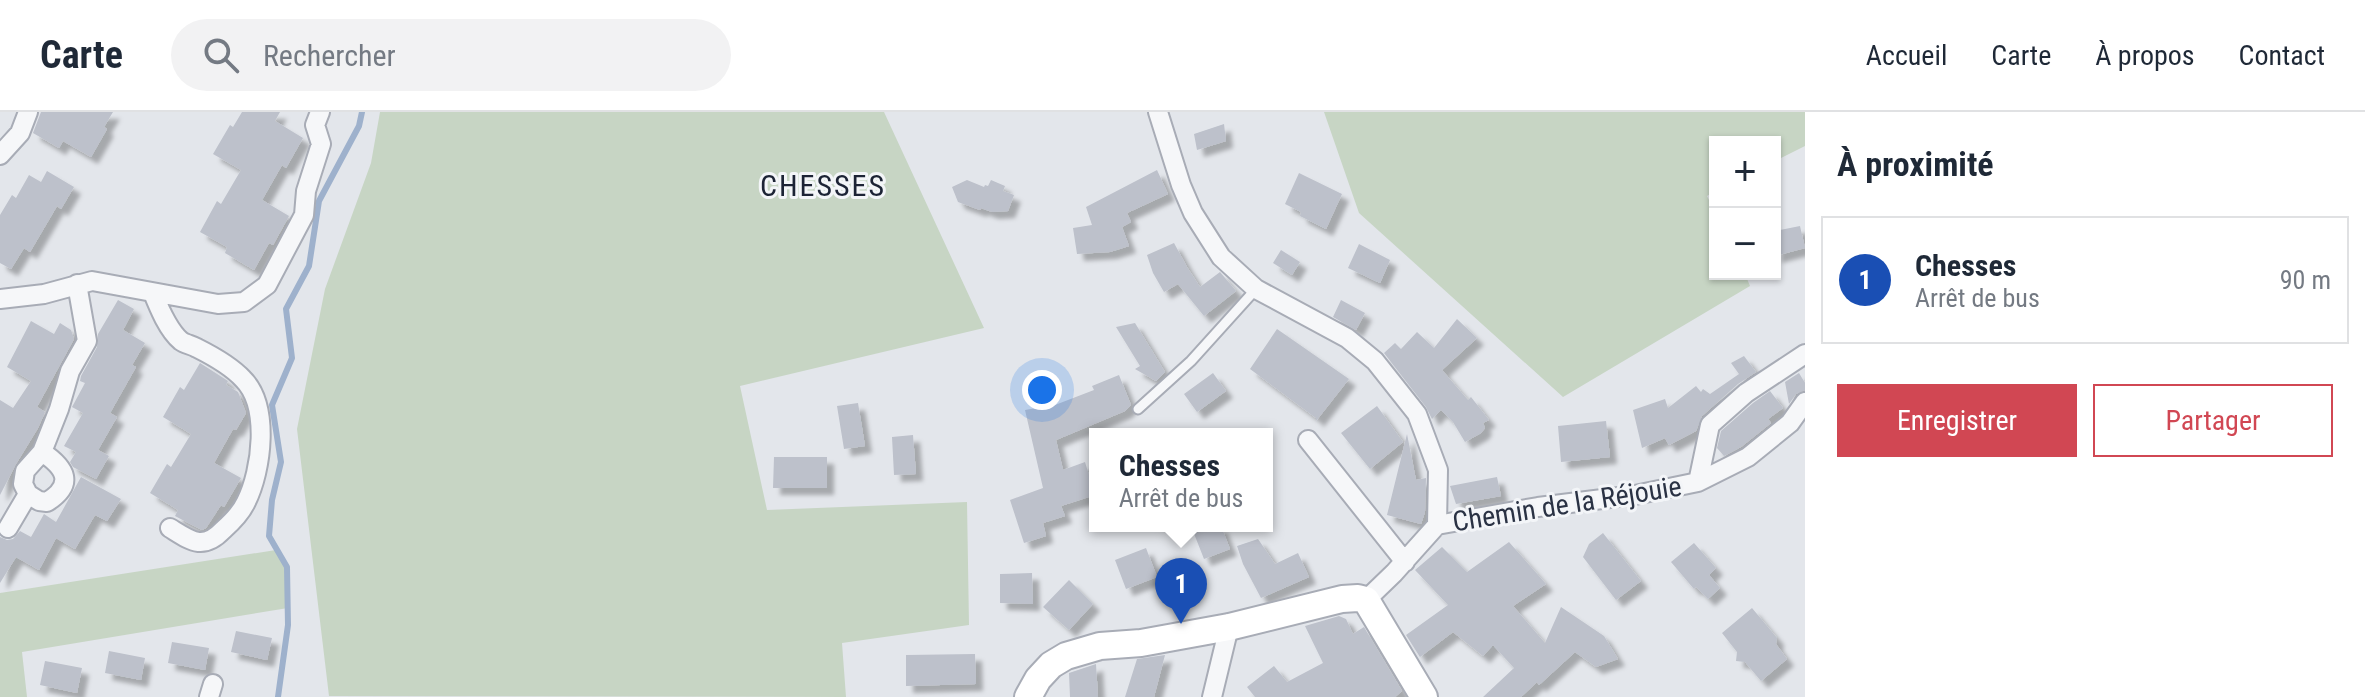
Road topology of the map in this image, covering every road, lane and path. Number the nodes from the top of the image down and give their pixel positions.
1 (28, 112) edge
2 (320, 112) edge
3 (1158, 112) edge
4 (0, 155) edge
5 (77, 284) junction
6 (1256, 289) junction
7 (153, 293) junction
8 (0, 299) edge
9 (1805, 354) edge
10 (1805, 402) edge
11 (1138, 409) dead end
12 (1308, 440) dead end
13 (42, 452) junction
14 (1698, 482) junction
15 (28, 494) junction
16 (1437, 525) junction
17 (8, 528) dead end
18 (170, 528) dead end
19 (1405, 562) junction
20 (1366, 600) junction
21 (1229, 627) junction
22 (1028, 697) edge
23 (1212, 697) edge
24 (1424, 697) edge

1 - 4 street
2 - 7 street
3 - 6 street
5 - 7 street
5 - 8 street
5 - 13 street
6 - 11 lane
6 - 16 street
7 - 18 street
9 - 14 street, Chemin de la Réjouie
10 - 14 street, Chemin de la Réjouie
12 - 19 street
13 - 15 street
13 - 15 street
14 - 16 street, Chemin de la Réjouie
15 - 17 street
16 - 19 street
19 - 20 street
20 - 21 main road
20 - 24 main road
21 - 22 main road
21 - 23 street

